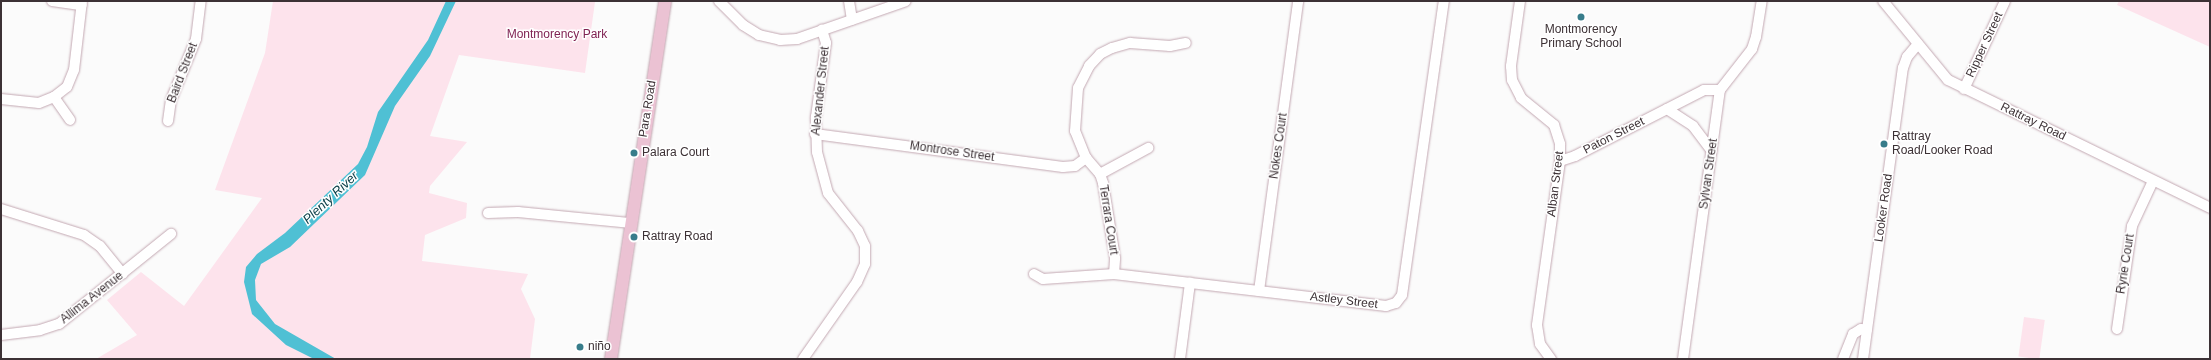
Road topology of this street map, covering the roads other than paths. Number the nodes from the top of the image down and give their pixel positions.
1 (52, 1) edge
2 (201, 1) edge
3 (665, 1) edge
4 (719, 1) edge
5 (849, 1) edge
6 (906, 1) edge
7 (1298, 1) edge
8 (1444, 1) edge
9 (1520, 1) edge
10 (1762, 1) edge
11 (1883, 1) edge
12 (2005, 1) edge
13 (82, 3) edge
14 (852, 20) junction
15 (822, 30) junction
16 (1186, 43) dead end
17 (1918, 44) junction
18 (1964, 89) junction
19 (1720, 90) junction
20 (54, 98) junction
21 (1, 99) edge
22 (1667, 109) junction
23 (70, 120) dead end
24 (168, 121) dead end
25 (815, 134) junction
26 (1148, 148) dead end
27 (1712, 151) junction
28 (1086, 158) junction
29 (1560, 161) junction
30 (1100, 174) junction
31 (2153, 181) junction
32 (2210, 208) edge
33 (1, 209) edge
34 (488, 212) dead end
35 (630, 223) junction
36 (171, 234) dead end
37 (123, 274) junction
38 (1034, 274) dead end
39 (1114, 274) junction
40 (1190, 283) junction
41 (1259, 291) junction
42 (2117, 329) dead end
43 (1867, 330) junction
44 (1, 335) edge
45 (611, 359) edge
46 (803, 359) edge
47 (1180, 359) edge
48 (1551, 359) edge
49 (1683, 359) edge
50 (1843, 359) edge
51 (1863, 359) edge

1 - 13 street
2 - 24 street, Baird Street
3 - 35 main road, Para Road
4 - 15 street
5 - 14 street
6 - 14 street
7 - 41 street, Nokes Court
8 - 41 street, Astley Street
9 - 29 street, Alban Street
10 - 19 street
11 - 17 street, Rattray Road
12 - 18 street, Ripper Street
13 - 20 street
14 - 15 street
15 - 25 street, Alexander Street
16 - 28 street, Terrara Court
17 - 18 street, Rattray Road
17 - 43 street, Looker Road
18 - 31 street, Rattray Road
19 - 22 street, Paton Street
19 - 27 street, Sylvan Street
20 - 21 street
20 - 23 street
22 - 27 street
22 - 29 street, Paton Street
25 - 28 street, Montrose Street
25 - 46 street, Alexander Street
26 - 30 street
27 - 49 street, Sylvan Street
28 - 30 street, Terrara Court
29 - 48 street, Alban Street
30 - 39 street, Terrara Court
31 - 32 street, Rattray Road
31 - 42 street, Ryrie Court
33 - 37 street
34 - 35 street
35 - 45 main road, Para Road
36 - 37 street, Allima Avenue
37 - 44 street, Allima Avenue
38 - 39 street, Astley Street
39 - 40 street, Astley Street
40 - 41 street, Astley Street
40 - 47 street
43 - 50 street
43 - 51 street, Looker Road

